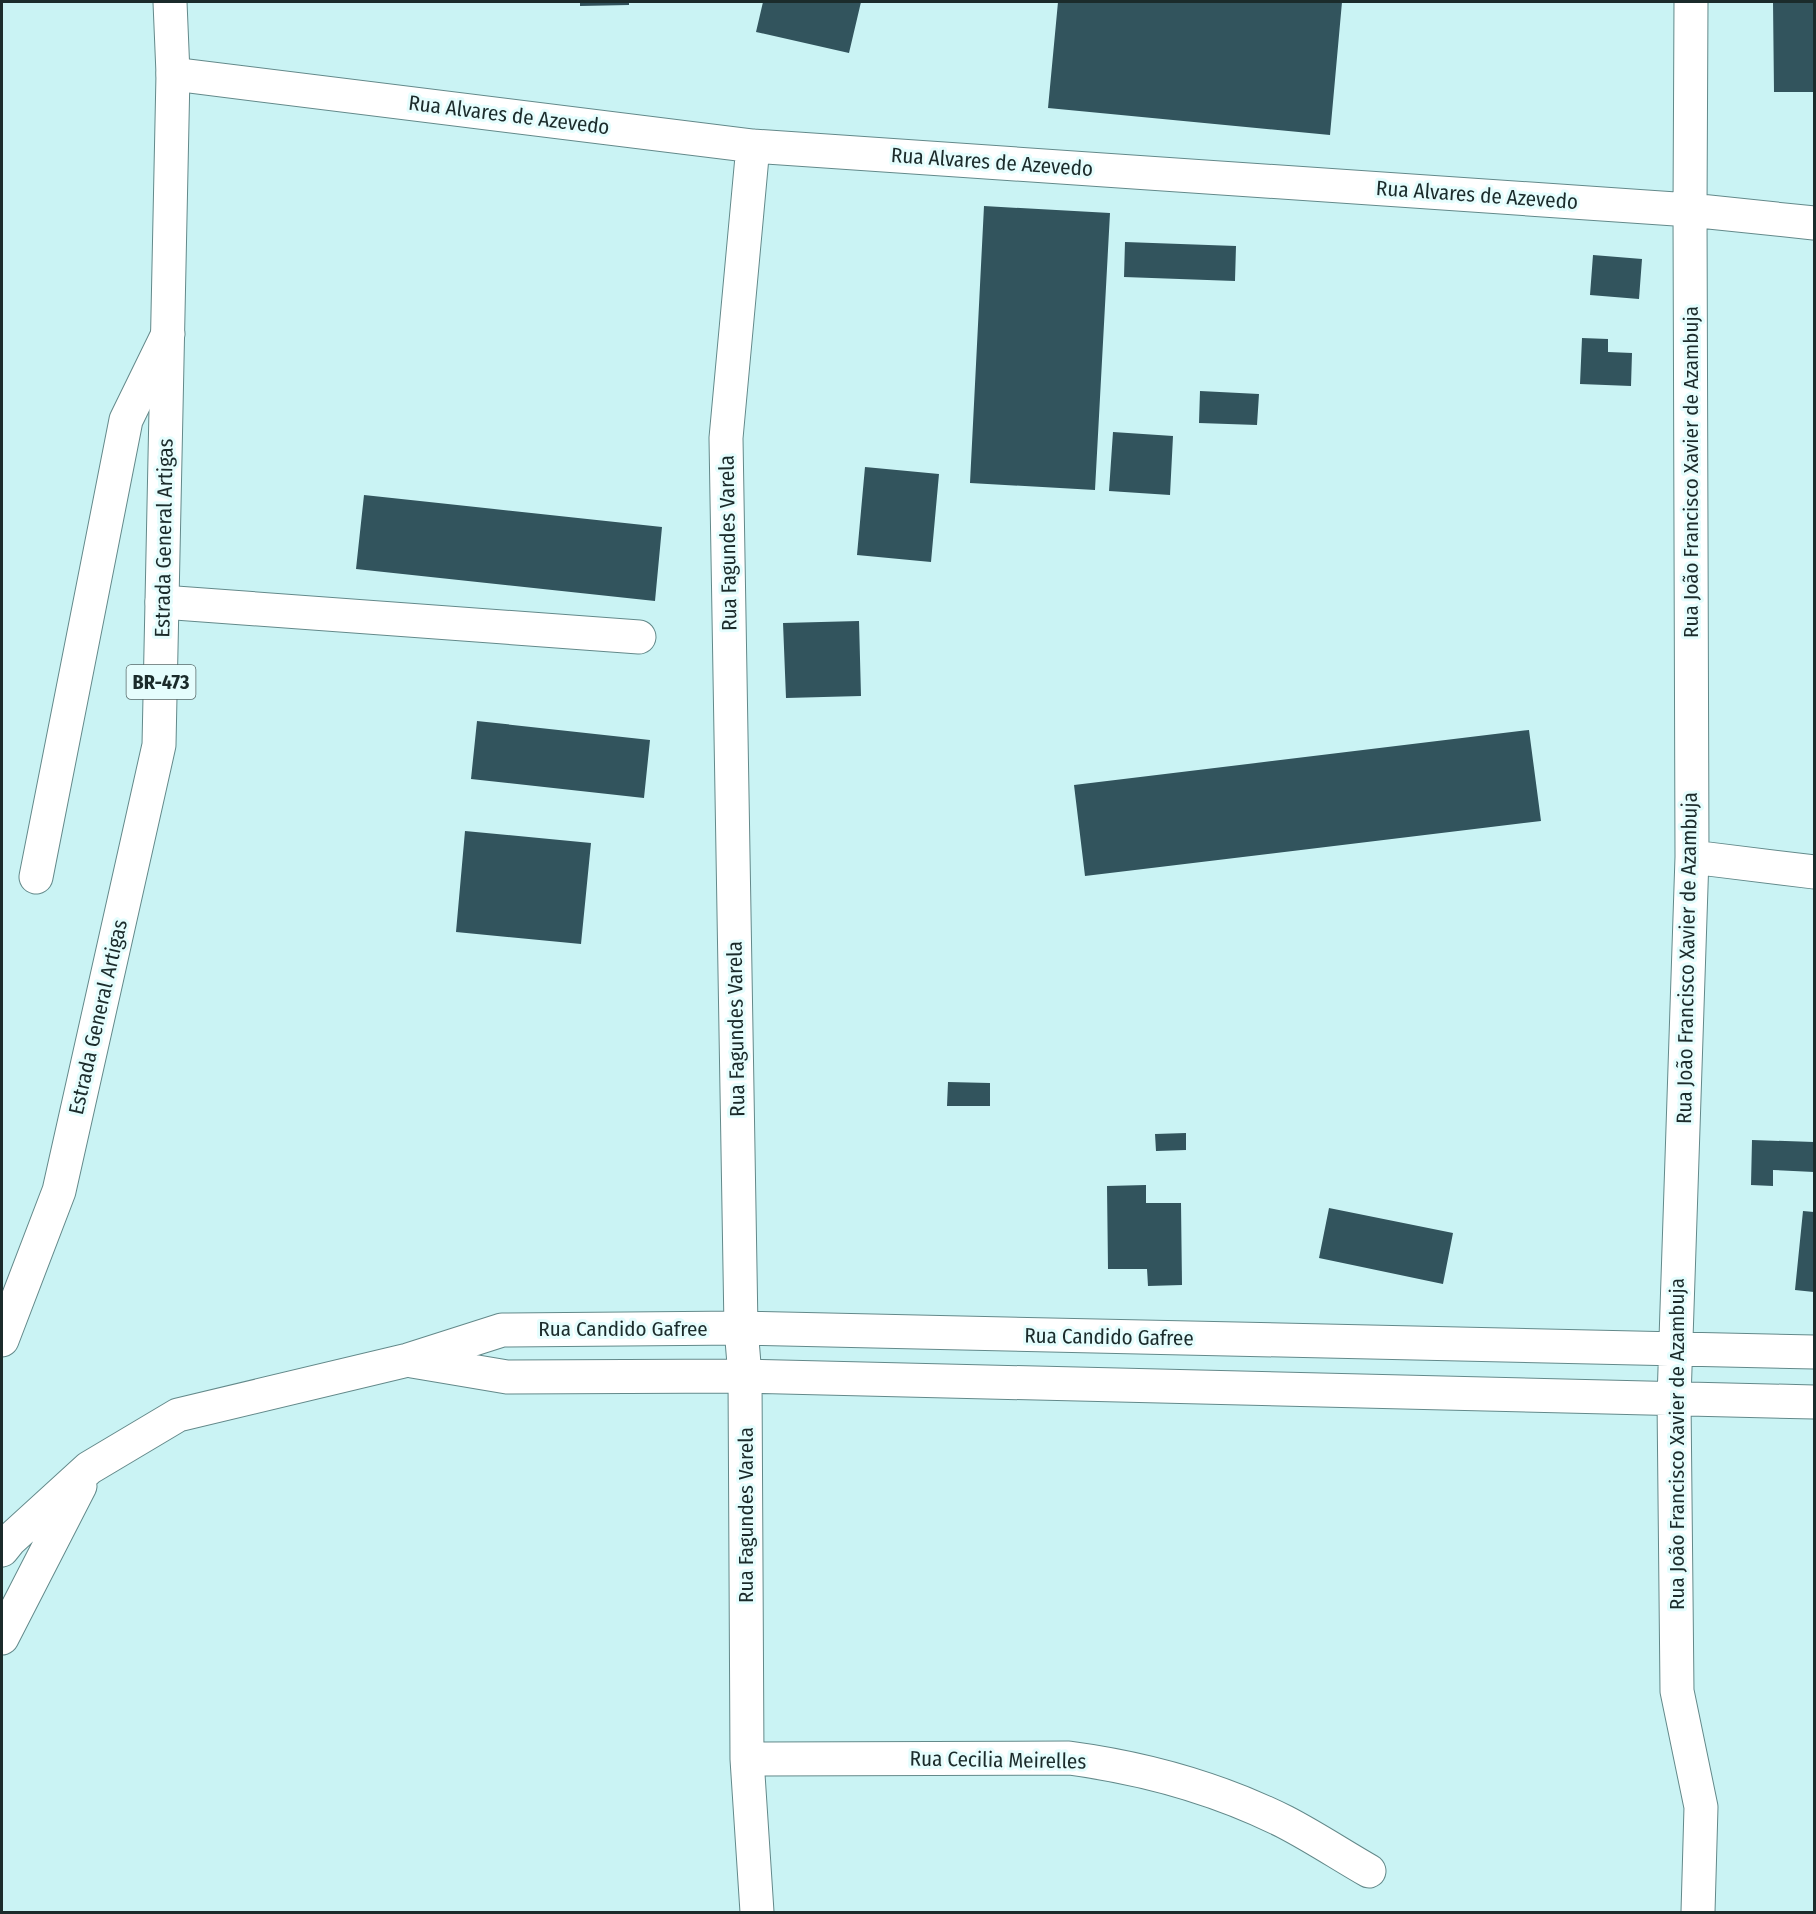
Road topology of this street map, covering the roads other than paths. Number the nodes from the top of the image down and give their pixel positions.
1 (170, 2) edge
2 (1691, 2) edge
3 (173, 74) junction
4 (753, 146) junction
5 (1690, 210) junction
6 (1815, 223) edge
7 (168, 334) junction
8 (162, 603) junction
9 (639, 638) dead end
10 (1692, 857) junction
11 (1815, 872) edge
12 (36, 877) dead end
13 (741, 1328) junction
14 (2, 1340) edge
15 (1675, 1349) junction
16 (1815, 1352) edge
17 (408, 1360) junction
18 (745, 1376) junction
19 (1674, 1399) junction
20 (1815, 1402) edge
21 (89, 1468) junction
22 (2, 1550) edge
23 (2, 1638) edge
24 (747, 1759) junction
25 (1370, 1871) dead end
26 (757, 1912) edge
27 (1698, 1912) edge

1 - 3 street, Estrada General Artigas / BR-473
2 - 5 street, Rua João Francisco Xavier de Azambuja
3 - 4 street, Rua Alvares de Azevedo
3 - 7 street, Estrada General Artigas / BR-473
4 - 5 street, Rua Alvares de Azevedo
4 - 13 street, Rua Fagundes Varela
5 - 6 street, Rua Alvares de Azevedo
5 - 10 street, Rua João Francisco Xavier de Azambuja
7 - 8 street, Estrada General Artigas / BR-473
7 - 12 street
8 - 9 street
8 - 14 street, Estrada General Artigas / BR-473
10 - 11 street
10 - 15 street, Rua João Francisco Xavier de Azambuja
13 - 15 street, Rua Candido Gafree
13 - 17 street, Rua Candido Gafree
13 - 18 street, Rua Fagundes Varela
15 - 16 street, Rua Candido Gafree
15 - 19 street, Rua João Francisco Xavier de Azambuja
17 - 18 street, Rua Candido Gafree
17 - 21 street, Rua Candido Gafree
18 - 19 street, Rua Candido Gafree
18 - 24 street, Rua Fagundes Varela
19 - 20 street, Rua Candido Gafree
19 - 27 street, Rua João Francisco Xavier de Azambuja
21 - 22 street, Rua Candido Gafree
21 - 23 street
24 - 25 street, Rua Cecilia Meirelles
24 - 26 street, Rua Fagundes Varela

